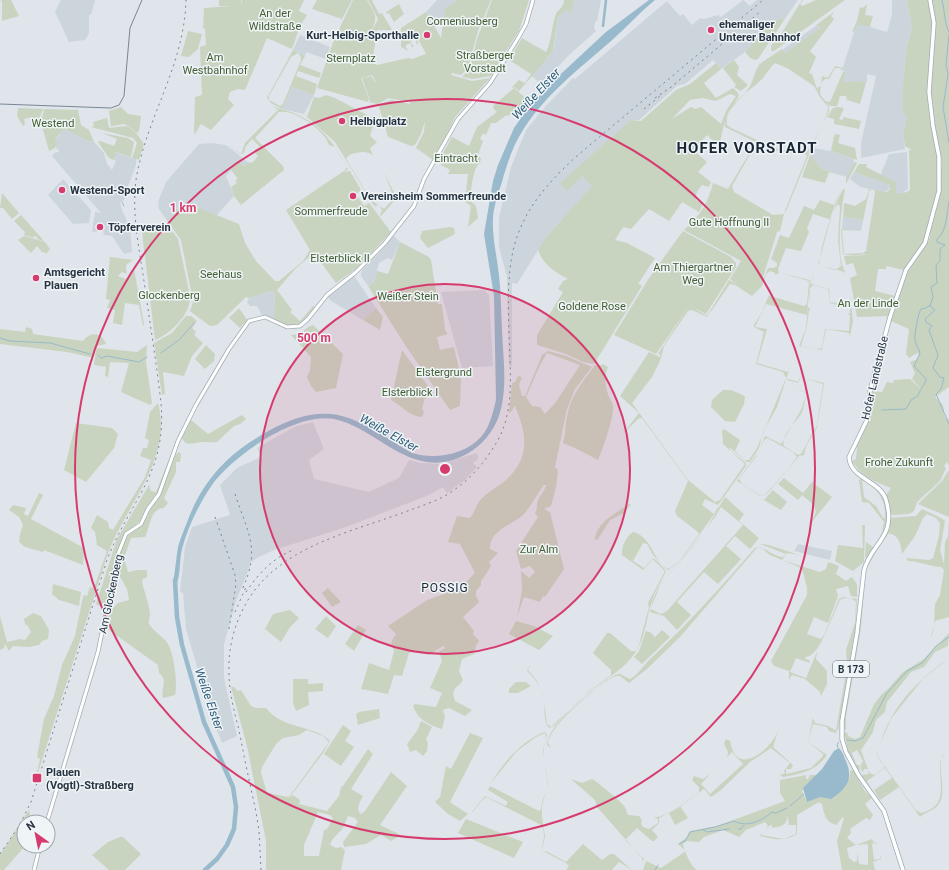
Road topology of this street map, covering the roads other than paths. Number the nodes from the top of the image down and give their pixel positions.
1 (533, 0) edge
2 (930, 0) edge
3 (49, 814) edge
4 (38, 854) edge
5 (34, 870) edge
6 (904, 870) edge

1 - 3 main road, Am Glockenberg
2 - 6 main road, Hofer Landstraße / B 173
4 - 5 main road

